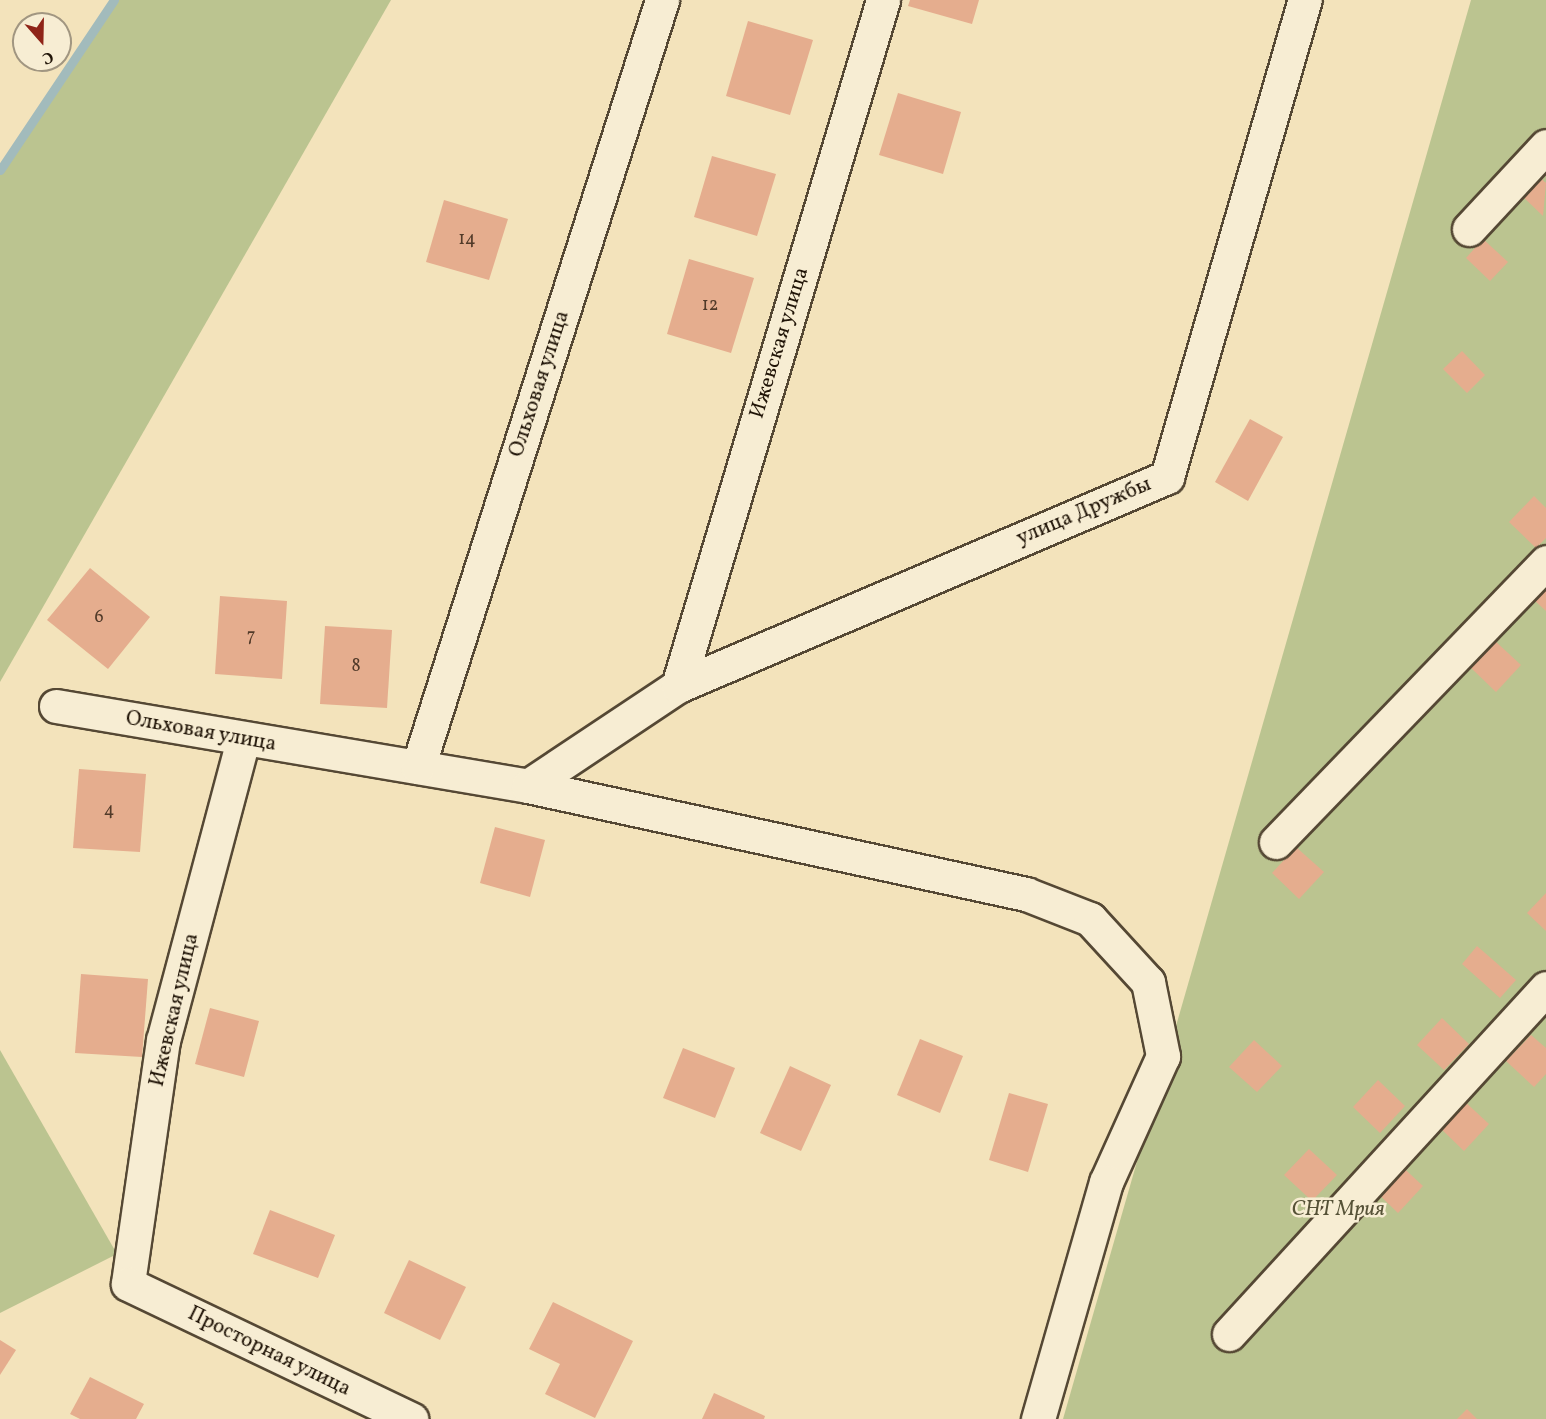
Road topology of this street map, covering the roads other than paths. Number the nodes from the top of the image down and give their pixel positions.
1 (662, 0) edge
2 (883, 0) edge
3 (1305, 0) edge
4 (1546, 146) edge
5 (1469, 229) dead end
6 (1546, 562) edge
7 (678, 686) junction
8 (56, 706) dead end
9 (243, 740) junction
10 (418, 767) junction
11 (528, 786) junction
12 (1276, 842) dead end
13 (1546, 988) edge
14 (128, 1284) joint
15 (1229, 1334) dead end
16 (411, 1419) edge
17 (1038, 1419) edge

1 - 10 street, Ольховая улица
2 - 7 street, Ижевская улица
3 - 7 street, улица Дружбы
4 - 5 street
6 - 12 street
7 - 11 street
8 - 9 street, Ольховая улица
9 - 10 street, Ольховая улица
9 - 14 street, Ижевская улица
10 - 11 street, Ольховая улица
11 - 17 street, Ольховая улица
13 - 15 street
14 - 16 street, Просторная улица

